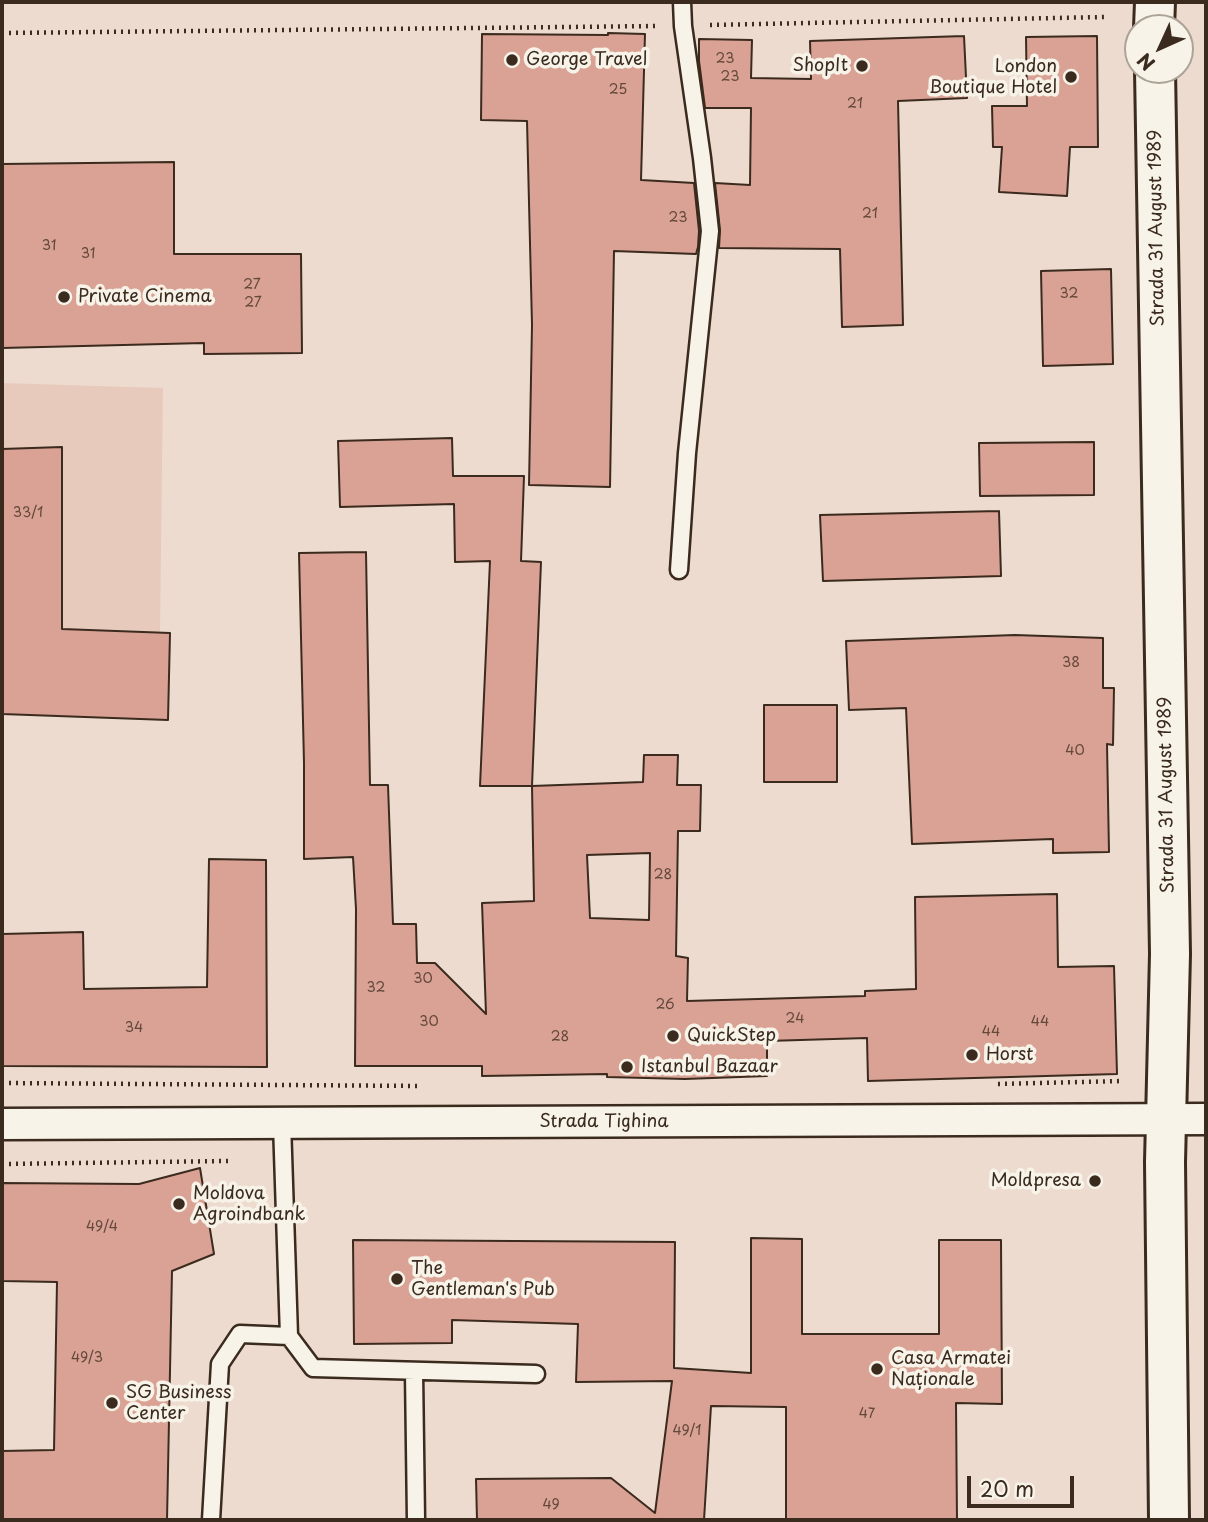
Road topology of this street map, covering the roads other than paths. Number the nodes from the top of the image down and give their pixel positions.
1 (682, 2) edge
2 (1155, 84) edge
3 (679, 570) dead end
4 (1206, 1119) edge
5 (1167, 1121) junction
6 (282, 1123) junction
7 (2, 1124) edge
8 (289, 1336) junction
9 (414, 1373) junction
10 (536, 1374) dead end
11 (211, 1520) edge
12 (416, 1520) edge
13 (1170, 1520) edge

1 - 3 lane
2 - 5 street, Strada 31 August 1989
4 - 5 street, Strada Tighina
5 - 6 street, Strada Tighina
5 - 13 street, Strada 31 August 1989
6 - 7 street, Strada Tighina
6 - 8 lane
8 - 9 lane
8 - 11 lane
9 - 10 lane
9 - 12 lane

